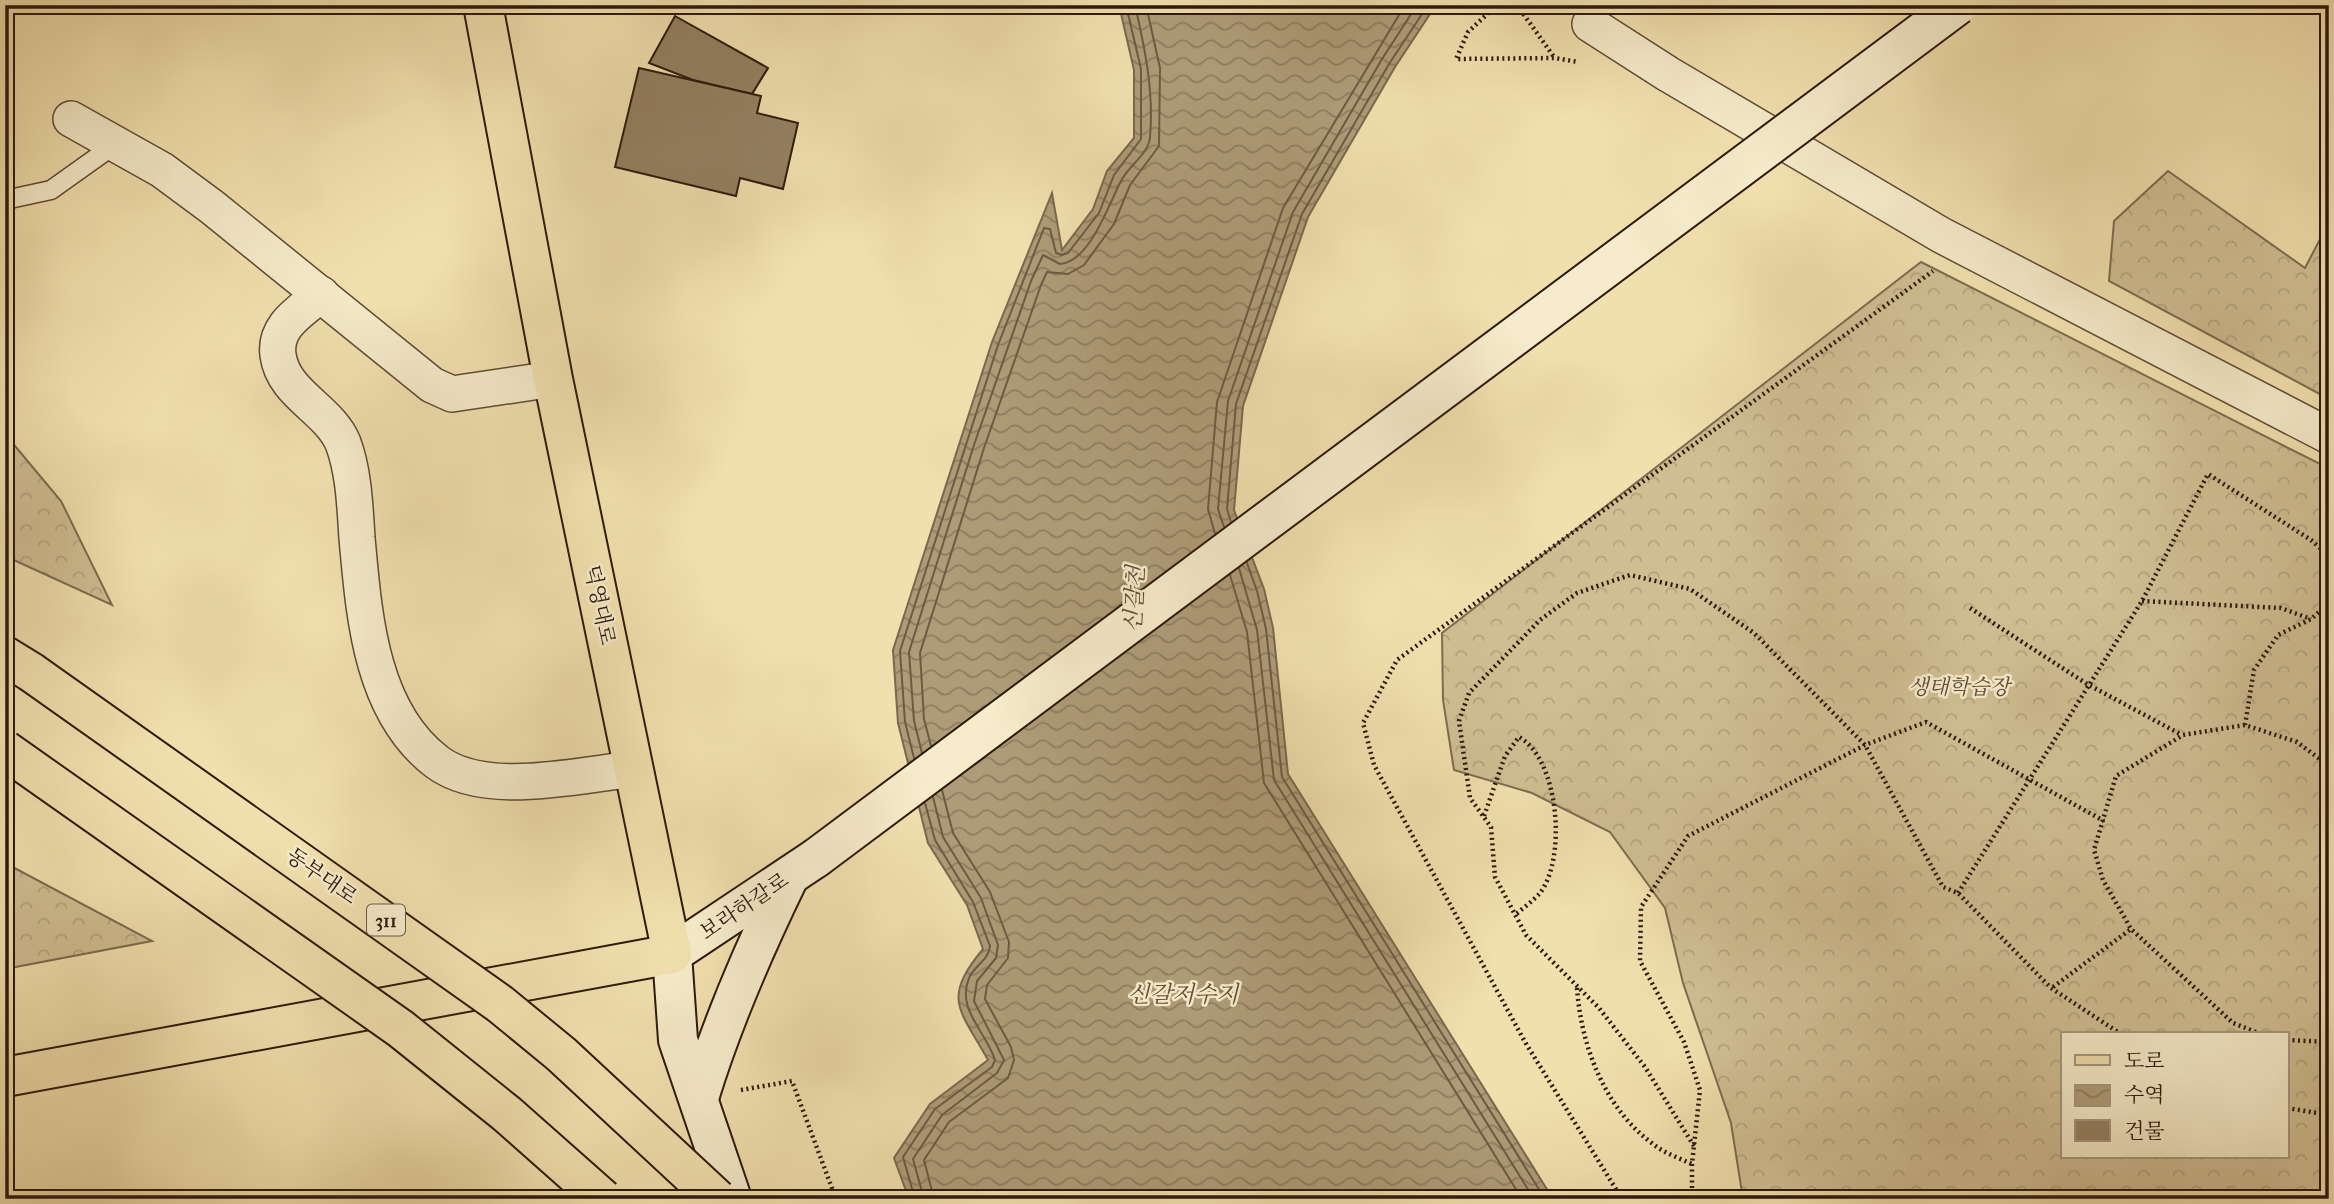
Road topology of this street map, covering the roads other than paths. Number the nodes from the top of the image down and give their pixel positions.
1 (483, 5) edge
2 (1958, 5) edge
3 (1589, 13) edge
4 (71, 118) dead end
5 (117, 143) junction
6 (5, 200) edge
7 (321, 294) junction
8 (553, 379) junction
9 (2329, 436) edge
10 (18, 664) edge
11 (5, 750) edge
12 (634, 769) junction
13 (803, 867) junction
14 (672, 954) junction
15 (5, 1077) edge
16 (699, 1098) junction
17 (603, 1199) edge
18 (717, 1199) edge
19 (732, 1199) edge

1 - 8 main road, 덕영대로
2 - 13 main road, 보라하갈로, bridge
3 - 9 street
4 - 5 street
5 - 6 lane
5 - 7 street
7 - 8 street
7 - 12 street
8 - 12 main road, 덕영대로
10 - 18 main road, 동부대로 / 311, bridge
11 - 17 main road, bridge
12 - 14 main road, 덕영대로
13 - 14 main road, 보라하갈로
13 - 16 main road
14 - 15 main road
14 - 16 main road, 덕영대로
16 - 19 main road, 덕영대로

